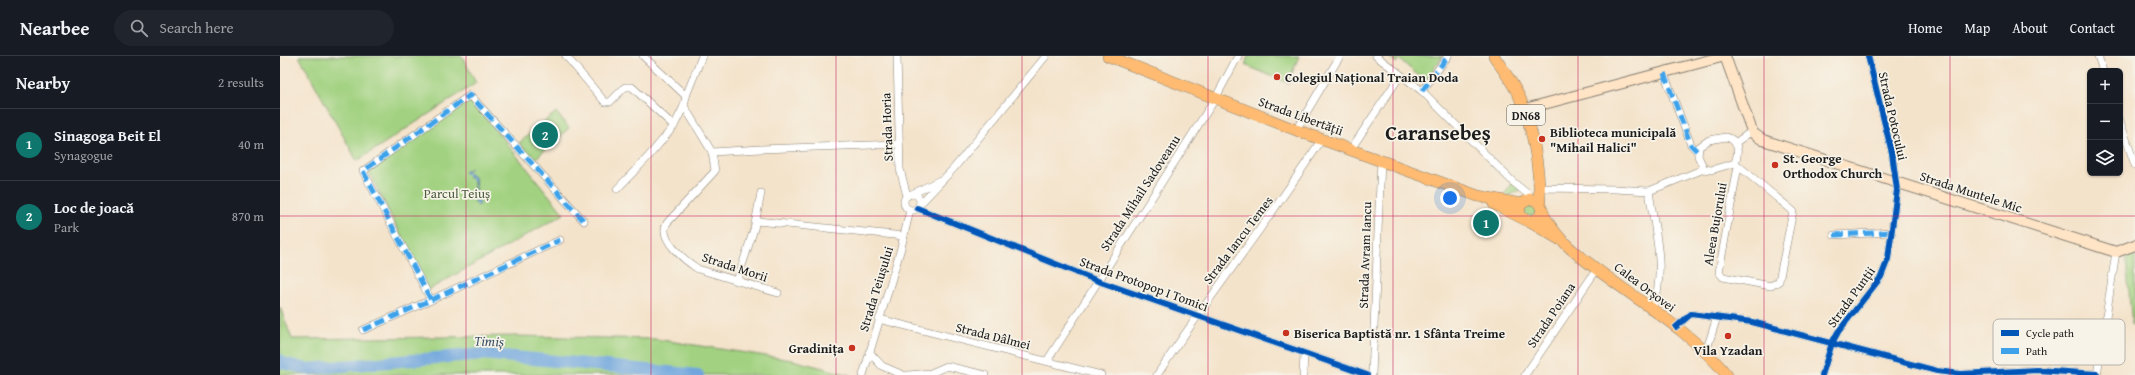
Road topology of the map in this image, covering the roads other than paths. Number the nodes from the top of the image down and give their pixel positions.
1 (566, 56) edge
2 (643, 56) edge
3 (702, 56) edge
4 (897, 56) edge
5 (1046, 56) edge
6 (1108, 56) edge
7 (1238, 56) edge
8 (1340, 56) edge
9 (1376, 56) edge
10 (1448, 56) edge
11 (1495, 56) edge
12 (1725, 56) edge
13 (1868, 56) edge
14 (2098, 56) edge
15 (2102, 68) edge
16 (1664, 72) junction
17 (1400, 76) junction
18 (1422, 91) junction
19 (686, 96) junction
20 (1215, 99) junction
21 (684, 106) junction
22 (1524, 109) junction
23 (674, 126) junction
24 (1296, 130) junction
25 (2123, 130) edge
26 (1752, 131) junction
27 (1322, 139) junction
28 (1735, 143) junction
29 (899, 144) junction
30 (1351, 149) junction
31 (1698, 151) junction
32 (712, 152) junction
33 (1381, 160) junction
34 (1736, 164) junction
35 (2135, 165) edge
36 (1704, 170) junction
37 (945, 177) junction
38 (1896, 182) junction
39 (1539, 184) junction
40 (617, 188) dead end
41 (1649, 191) junction
42 (760, 193) dead end
43 (910, 195) junction
44 (1486, 199) junction
45 (1526, 199) junction
46 (915, 207) junction
47 (1541, 207) junction
48 (1526, 220) junction
49 (584, 221) dead end
50 (756, 221) junction
51 (1892, 232) junction
52 (1834, 235) dead end
53 (904, 236) junction
54 (560, 240) dead end
55 (1561, 240) junction
56 (2135, 245) edge
57 (2116, 252) junction
58 (1597, 269) junction
59 (1098, 280) junction
60 (737, 281) junction
61 (778, 293) dead end
62 (431, 300) junction
63 (1652, 311) junction
64 (1197, 315) junction
65 (1717, 317) junction
66 (2106, 319) edge
67 (879, 320) junction
68 (1676, 327) junction
69 (363, 330) dead end
70 (1832, 343) junction
71 (869, 352) junction
72 (1706, 352) junction
73 (1304, 354) junction
74 (1047, 361) junction
75 (933, 374) edge
76 (2097, 374) edge
77 (862, 375) edge
78 (903, 375) edge
79 (908, 375) edge
80 (985, 375) edge
81 (1101, 375) edge
82 (1158, 375) edge
83 (1303, 375) edge
84 (1367, 375) edge
85 (1372, 375) edge
86 (1525, 375) edge
87 (1727, 375) edge
88 (1822, 375) edge

1 - 23 street
2 - 19 street
3 - 19 street
4 - 29 street, Strada Horia
5 - 37 street, Strada Teiușului
6 - 20 main road, Strada Libertății
7 - 20 street, Strada Mihail Sadoveanu
8 - 24 street
9 - 17 street
10 - 18 street
11 - 22 main road, DN68
12 - 16 main road
12 - 26 main road
13 - 38 street, Strada Potocului
14 - 15 street
16 - 22 main road
16 - 31 street
17 - 18 street
17 - 30 street
18 - 45 street
19 - 21 street
20 - 24 main road, Strada Libertății
20 - 59 street, Strada Mihail Sadoveanu
21 - 23 street
21 - 32 street, Strada Morii
22 - 39 main road, DN68
23 - 40 street
24 - 27 main road, Strada Libertății
25 - 35 street
26 - 28 street
26 - 38 main road, Strada Muntele Mic
27 - 30 main road, Strada Libertății
27 - 64 street, Strada Iancu Temes
28 - 31 street
28 - 34 street
29 - 32 street
29 - 43 street, Strada Horia
30 - 33 main road, Strada Libertății
31 - 36 street
32 - 60 street, Strada Morii
33 - 44 main road, Strada Libertății
33 - 85 street, Strada Avram Iancu
34 - 34 street, Aleea Bujorului
34 - 36 street
36 - 41 street
37 - 43 street, Strada Teiușului
37 - 46 street, Strada Teiușului
38 - 51 street, Strada Punții
38 - 57 main road, Strada Muntele Mic
39 - 41 street
39 - 45 main road
39 - 47 main road, DN68
41 - 63 street
42 - 50 street
43 - 46 street
43 - 46 street, Strada Horia
44 - 45 main road, Strada Libertății
44 - 48 main road, Strada Libertății
45 - 47 main road
45 - 48 main road
46 - 53 street, Strada Teiușului
46 - 59 street, Strada Protopop I Tomici
47 - 48 main road
47 - 55 main road, Calea Orșovei
48 - 55 main road, Calea Orșovei
49 - 62 street
50 - 53 street
50 - 60 street
51 - 52 street
51 - 70 street, Strada Punții
53 - 67 street, Strada Teiușului
54 - 62 street
55 - 58 main road, Calea Orșovei
56 - 57 main road
57 - 66 street
58 - 63 main road, Calea Orșovei
58 - 86 street, Strada Poiana
59 - 64 street, Strada Protopop I Tomici
59 - 74 street, Strada Mihail Sadoveanu
60 - 61 street, Strada Morii
62 - 69 street
63 - 68 main road, Calea Orșovei
64 - 73 street, Strada Protopop I Tomici
64 - 82 street, Strada Iancu Temes
65 - 68 street
65 - 70 street
65 - 72 street
67 - 71 street, Strada Teiușului
67 - 74 street, Strada Dâlmei
68 - 72 main road, Calea Orșovei
70 - 76 street
70 - 88 street, Strada Punții
71 - 77 street, Strada Teiușului
71 - 78 street
72 - 87 main road, Calea Orșovei
73 - 83 street
73 - 84 street, Strada Protopop I Tomici
74 - 81 street, Strada Dâlmei
75 - 79 street
75 - 80 street

